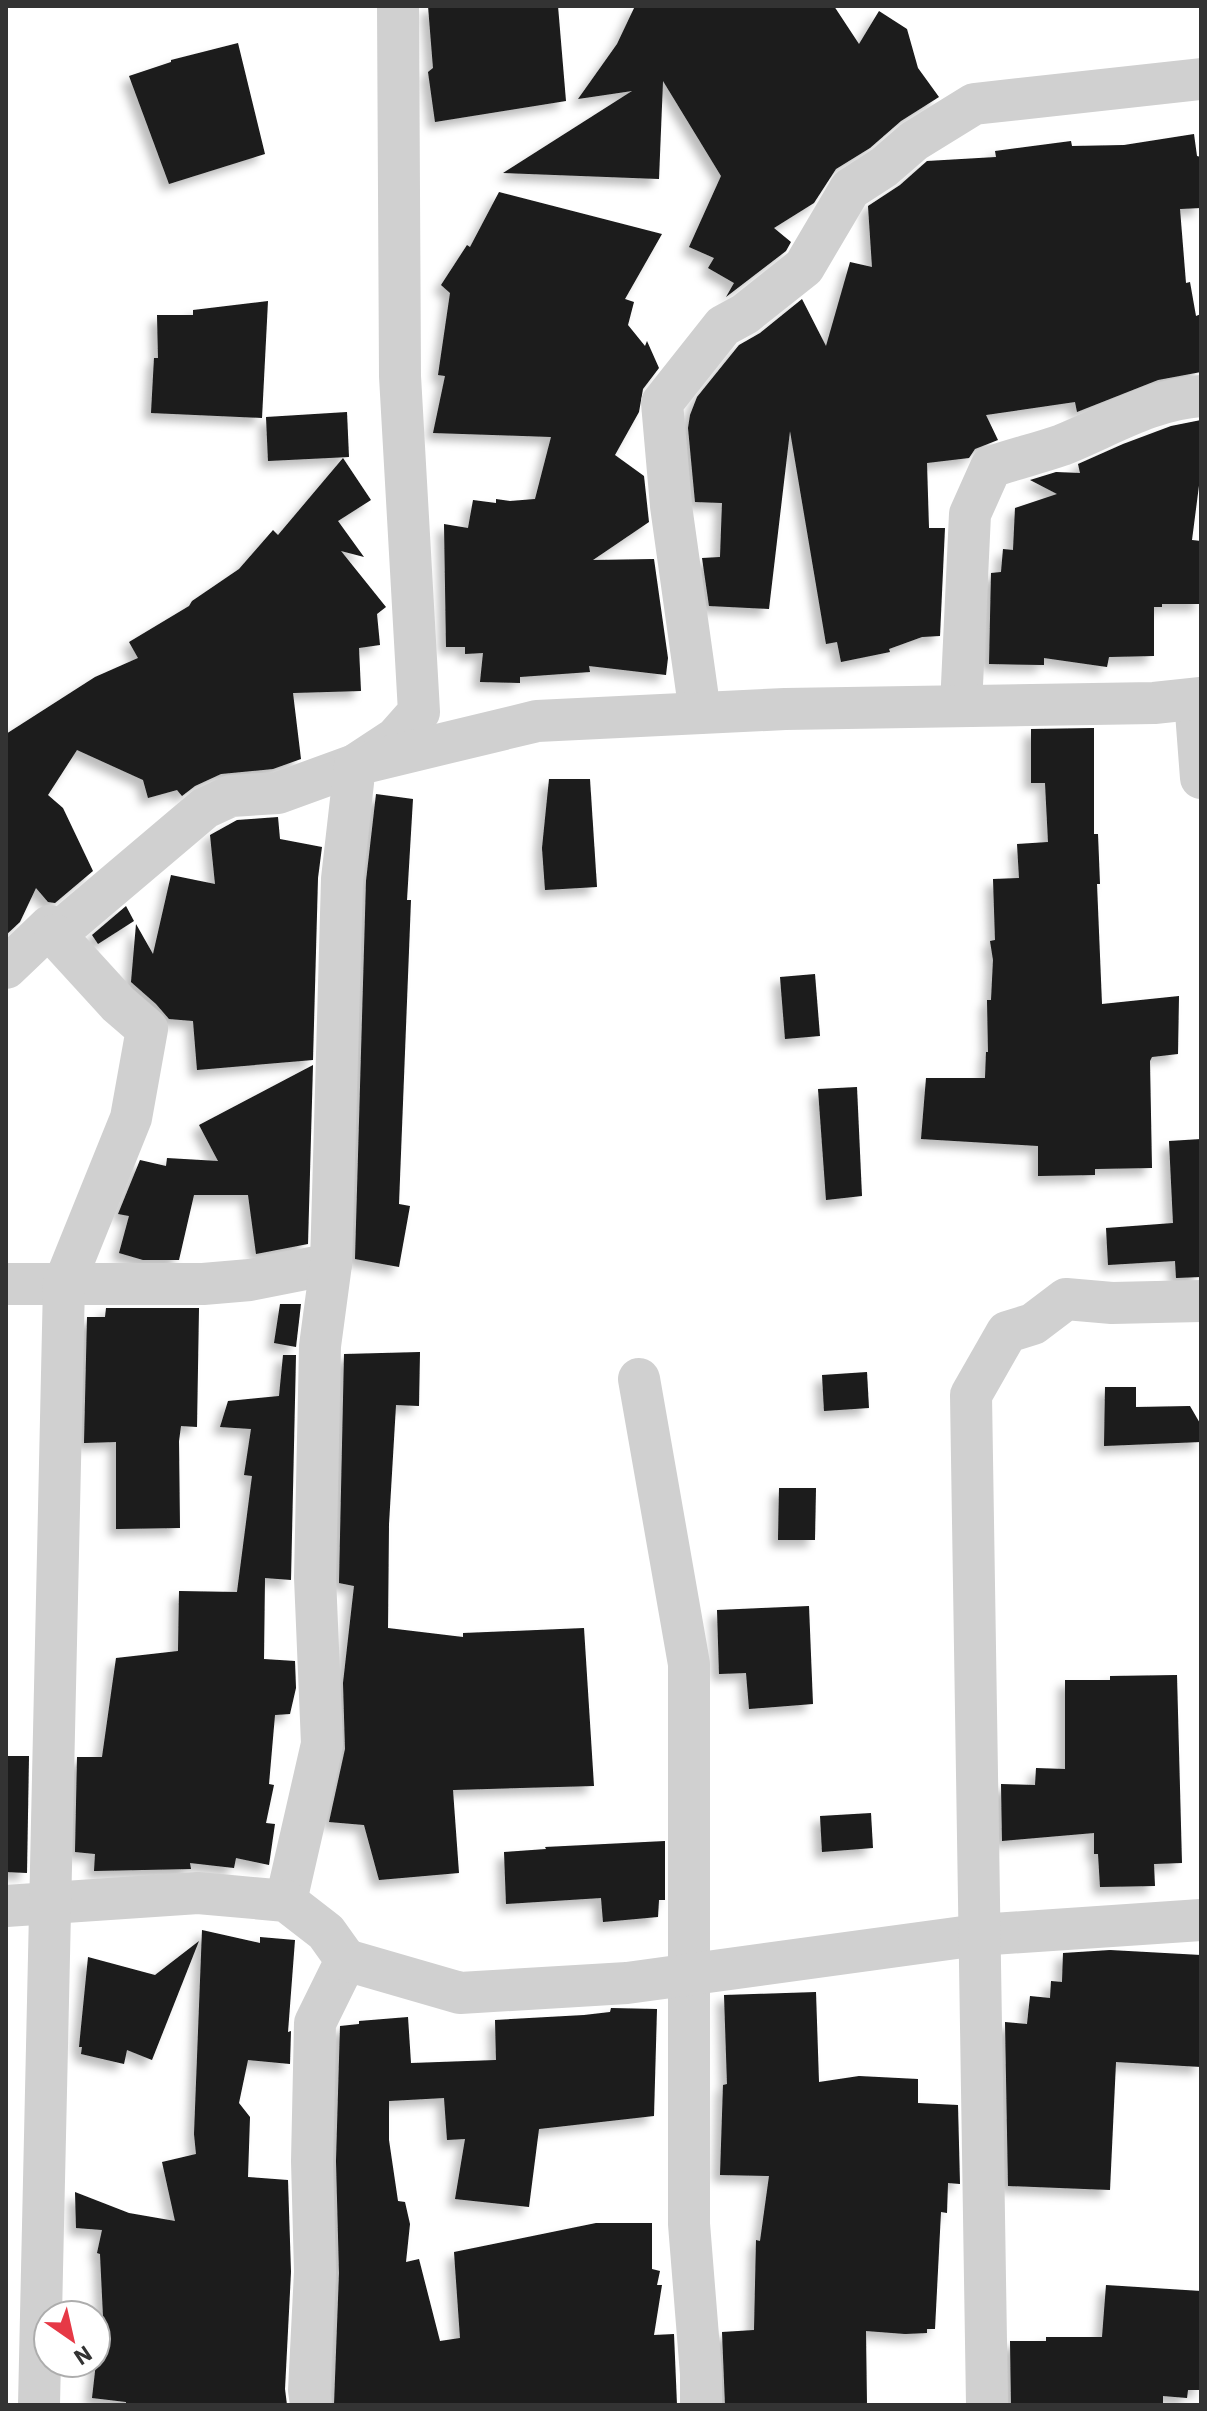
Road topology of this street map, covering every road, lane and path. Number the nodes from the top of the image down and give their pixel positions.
1 (398, 6) edge
2 (1201, 79) edge
3 (1201, 396) edge
4 (1198, 699) edge
5 (961, 706) junction
6 (700, 713) junction
7 (355, 765) junction
8 (1201, 778) edge
9 (55, 935) junction
10 (6, 968) edge
11 (331, 1264) junction
12 (6, 1284) edge
13 (64, 1284) junction
14 (1201, 1301) edge
15 (639, 1379) dead end
16 (286, 1901) junction
17 (52, 1904) junction
18 (6, 1906) edge
19 (1201, 1920) edge
20 (978, 1935) junction
21 (346, 1960) junction
22 (690, 1974) junction
23 (39, 2405) edge
24 (311, 2405) edge
25 (701, 2405) edge
26 (987, 2405) edge

1 - 7 street
2 - 6 street
3 - 5 street
4 - 5 street
4 - 8 street
5 - 6 street
6 - 7 street
7 - 9 street
7 - 11 street
9 - 10 street
9 - 13 street
11 - 13 street
11 - 16 street
12 - 13 street
13 - 17 street
14 - 20 street
15 - 22 street
16 - 17 street
16 - 21 street
17 - 18 street
17 - 23 street
19 - 20 street
20 - 22 street
20 - 26 street
21 - 22 street
21 - 24 street
22 - 25 street

